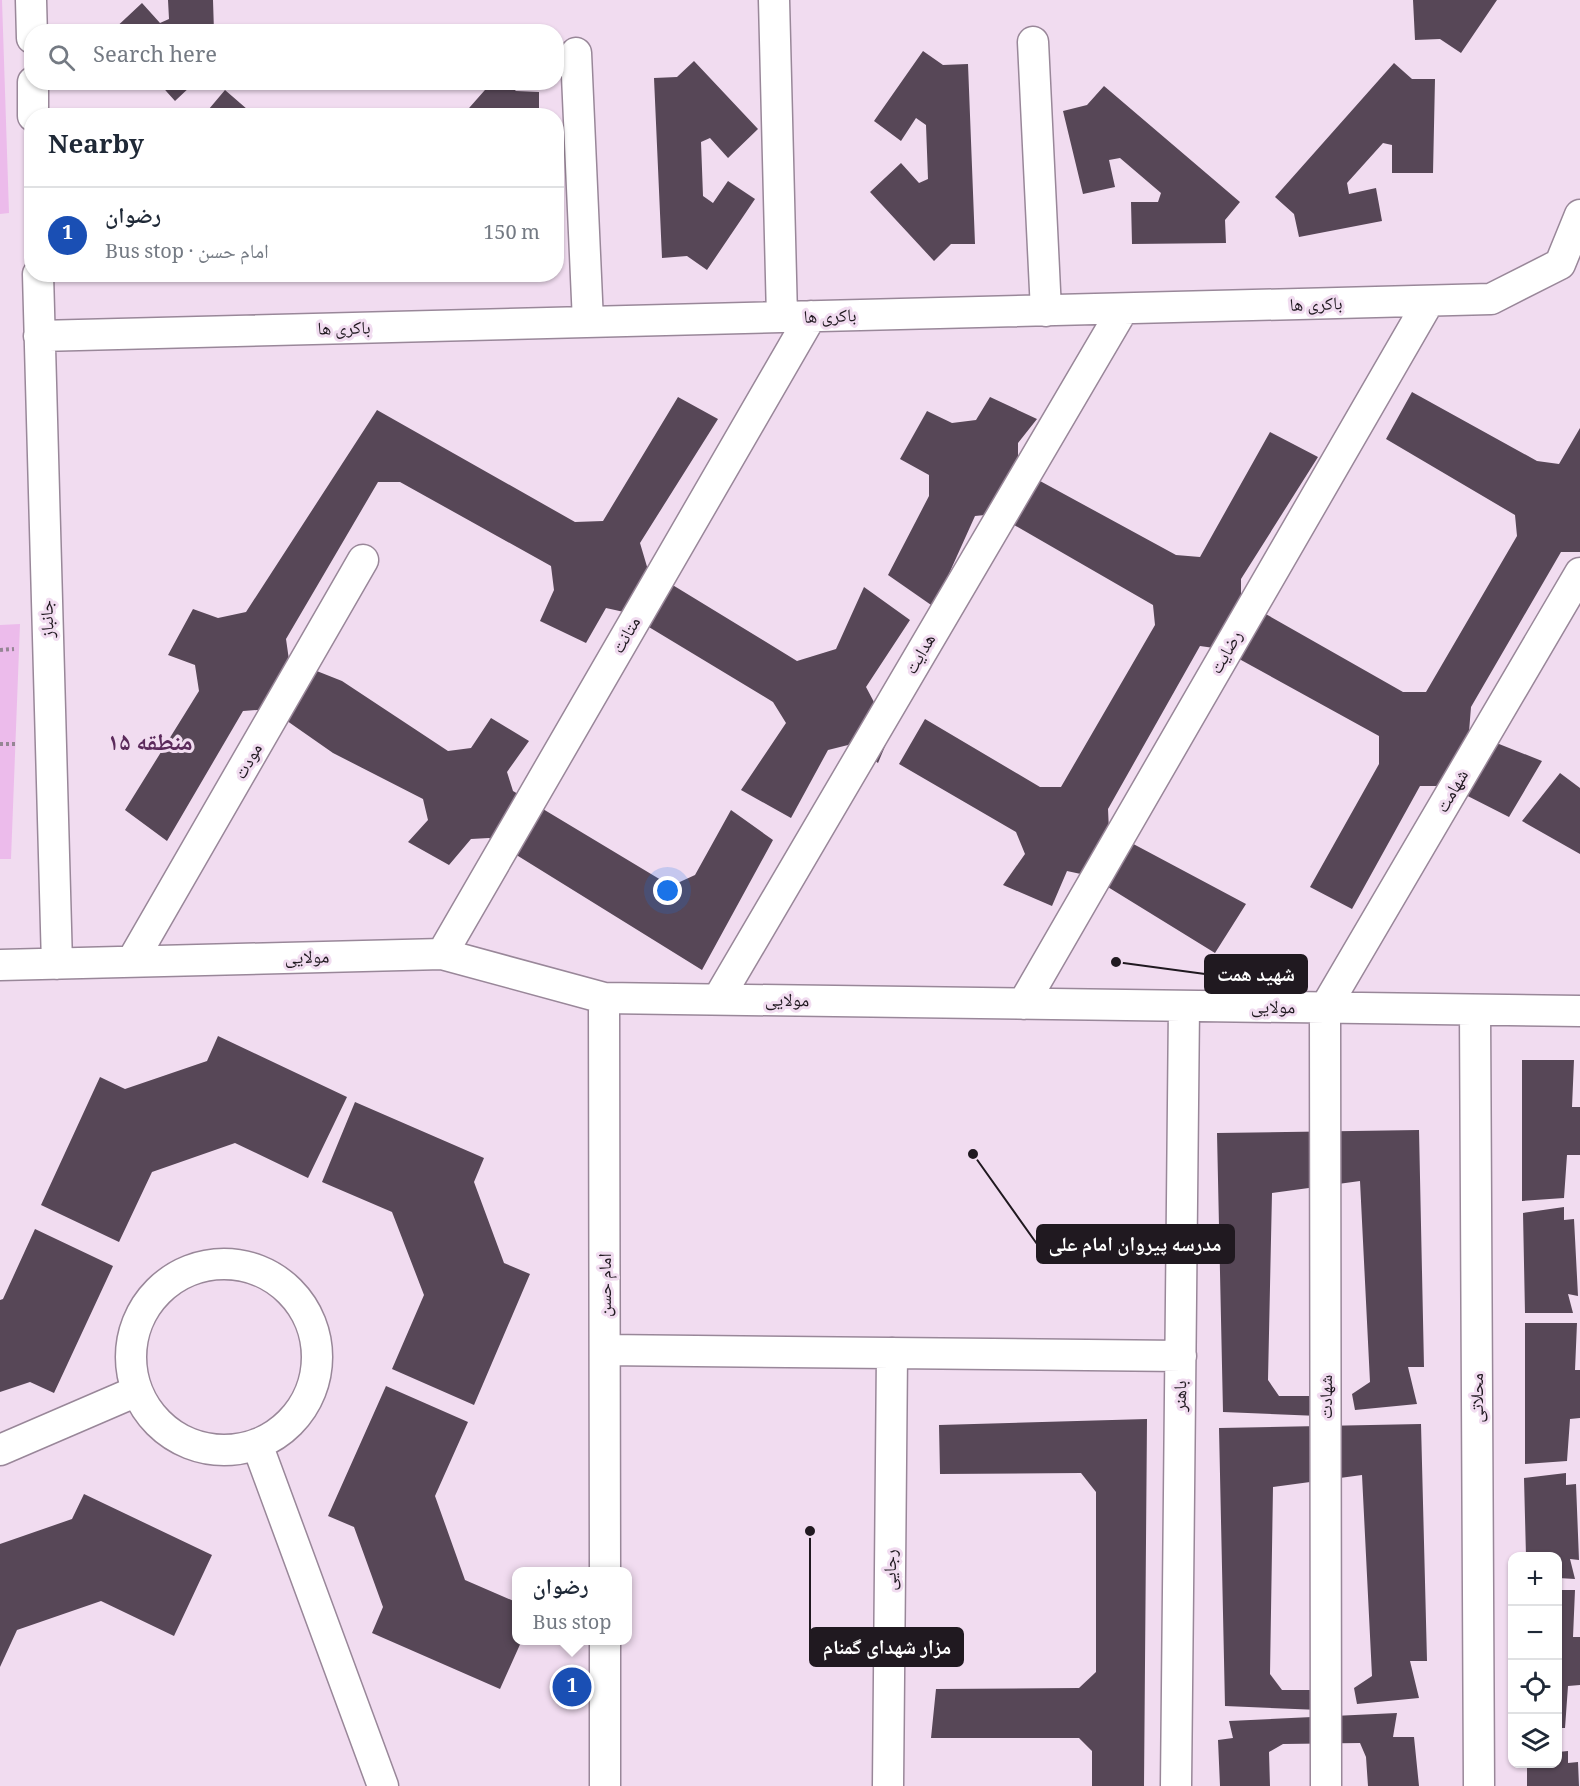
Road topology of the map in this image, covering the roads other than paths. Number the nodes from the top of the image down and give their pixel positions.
1 (31, 0) edge
2 (774, 0) edge
3 (32, 24) edge
4 (1034, 42) dead end
5 (576, 53) dead end
6 (33, 90) edge
7 (33, 108) edge
8 (1580, 215) edge
9 (38, 282) edge
10 (1429, 301) junction
11 (1123, 309) junction
12 (1046, 311) junction
13 (811, 316) junction
14 (782, 317) junction
15 (588, 322) junction
16 (39, 336) junction
17 (363, 560) dead end
18 (1580, 573) edge
19 (442, 954) junction
20 (132, 962) junction
21 (57, 964) junction
22 (0, 965) edge
23 (604, 998) junction
24 (718, 999) junction
25 (1023, 1004) junction
26 (1184, 1006) junction
27 (1325, 1008) junction
28 (1475, 1010) junction
29 (1580, 1011) edge
30 (605, 1350) junction
31 (892, 1353) junction
32 (1181, 1356) junction
33 (138, 1391) junction
34 (257, 1444) junction
35 (0, 1450) edge
36 (605, 1567) edge
37 (605, 1645) edge
38 (382, 1786) edge
39 (605, 1786) edge
40 (888, 1786) edge
41 (1176, 1786) edge
42 (1326, 1786) edge
43 (1479, 1786) edge

1 - 3 street
2 - 14 street
4 - 12 street
5 - 15 street
6 - 7 street
8 - 10 street, باکری ها
9 - 16 street, جانباز
10 - 11 street, باکری ها
10 - 25 street, رضایت
11 - 12 street, باکری ها
11 - 24 street, هدایت
12 - 13 street, باکری ها
13 - 14 street, باکری ها
13 - 19 street, متانت
14 - 15 street, باکری ها
15 - 16 street, باکری ها
16 - 21 street, جانباز
17 - 20 street, مودت
18 - 27 street, شهامت
19 - 20 street, مولايی
19 - 23 street, مولايی
20 - 21 street, مولايی
21 - 22 street, مولايی
23 - 24 street, مولايی
23 - 30 street, امام حسن
24 - 25 street, مولايی
25 - 26 street, مولايی
26 - 27 street, مولايی
26 - 32 street, باهنر
27 - 28 street, مولايی
27 - 42 street, شهادت
28 - 29 street, مولايی
28 - 43 street, محلاتی
30 - 31 street
30 - 36 street, امام حسن
31 - 32 street
31 - 40 street, رجایی
32 - 41 street, باهنر
33 - 34 street
33 - 34 street
33 - 35 street
34 - 38 street
37 - 39 street

